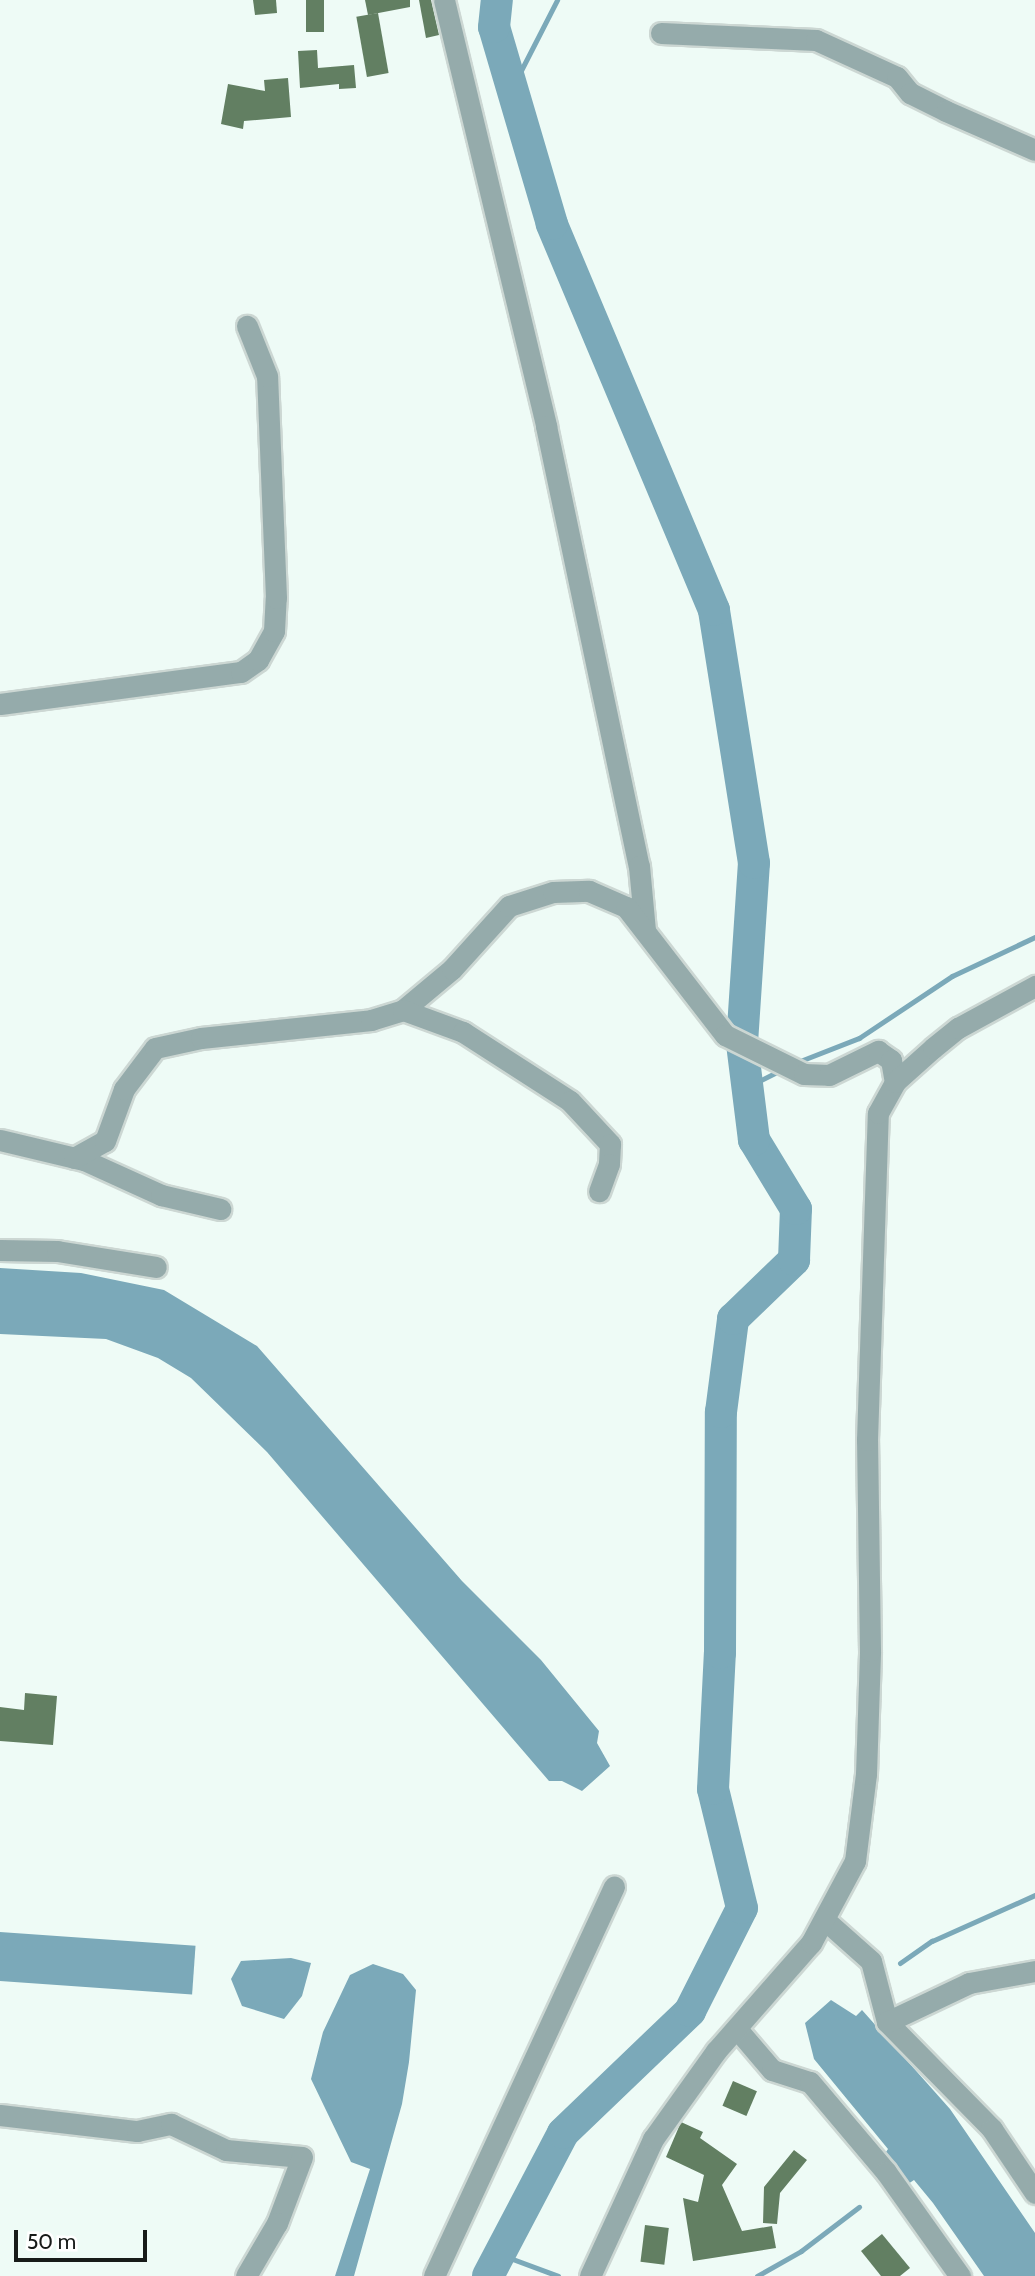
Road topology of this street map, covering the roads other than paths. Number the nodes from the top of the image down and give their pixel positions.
1 (444, 0) edge
2 (661, 33) dead end
3 (1035, 150) edge
4 (247, 326) dead end
5 (0, 704) edge
6 (645, 931) junction
7 (1035, 986) edge
8 (402, 1010) junction
9 (895, 1082) junction
10 (0, 1140) edge
11 (74, 1158) junction
12 (599, 1191) dead end
13 (220, 1209) dead end
14 (0, 1250) edge
15 (156, 1267) dead end
16 (614, 1887) dead end
17 (827, 1921) junction
18 (1035, 1971) edge
19 (887, 2022) junction
20 (737, 2029) junction
21 (0, 2115) edge
22 (1035, 2193) edge
23 (246, 2276) edge
24 (434, 2276) edge
25 (590, 2276) edge
26 (960, 2276) edge

1 - 6 street
2 - 3 street
4 - 5 street
6 - 8 street
6 - 9 street
7 - 9 street
8 - 11 street
8 - 12 street
9 - 17 street
10 - 11 street
11 - 13 street
14 - 15 street
16 - 24 street
17 - 19 street
17 - 20 street
18 - 19 street
19 - 22 street
20 - 25 street
20 - 26 street
21 - 23 street

